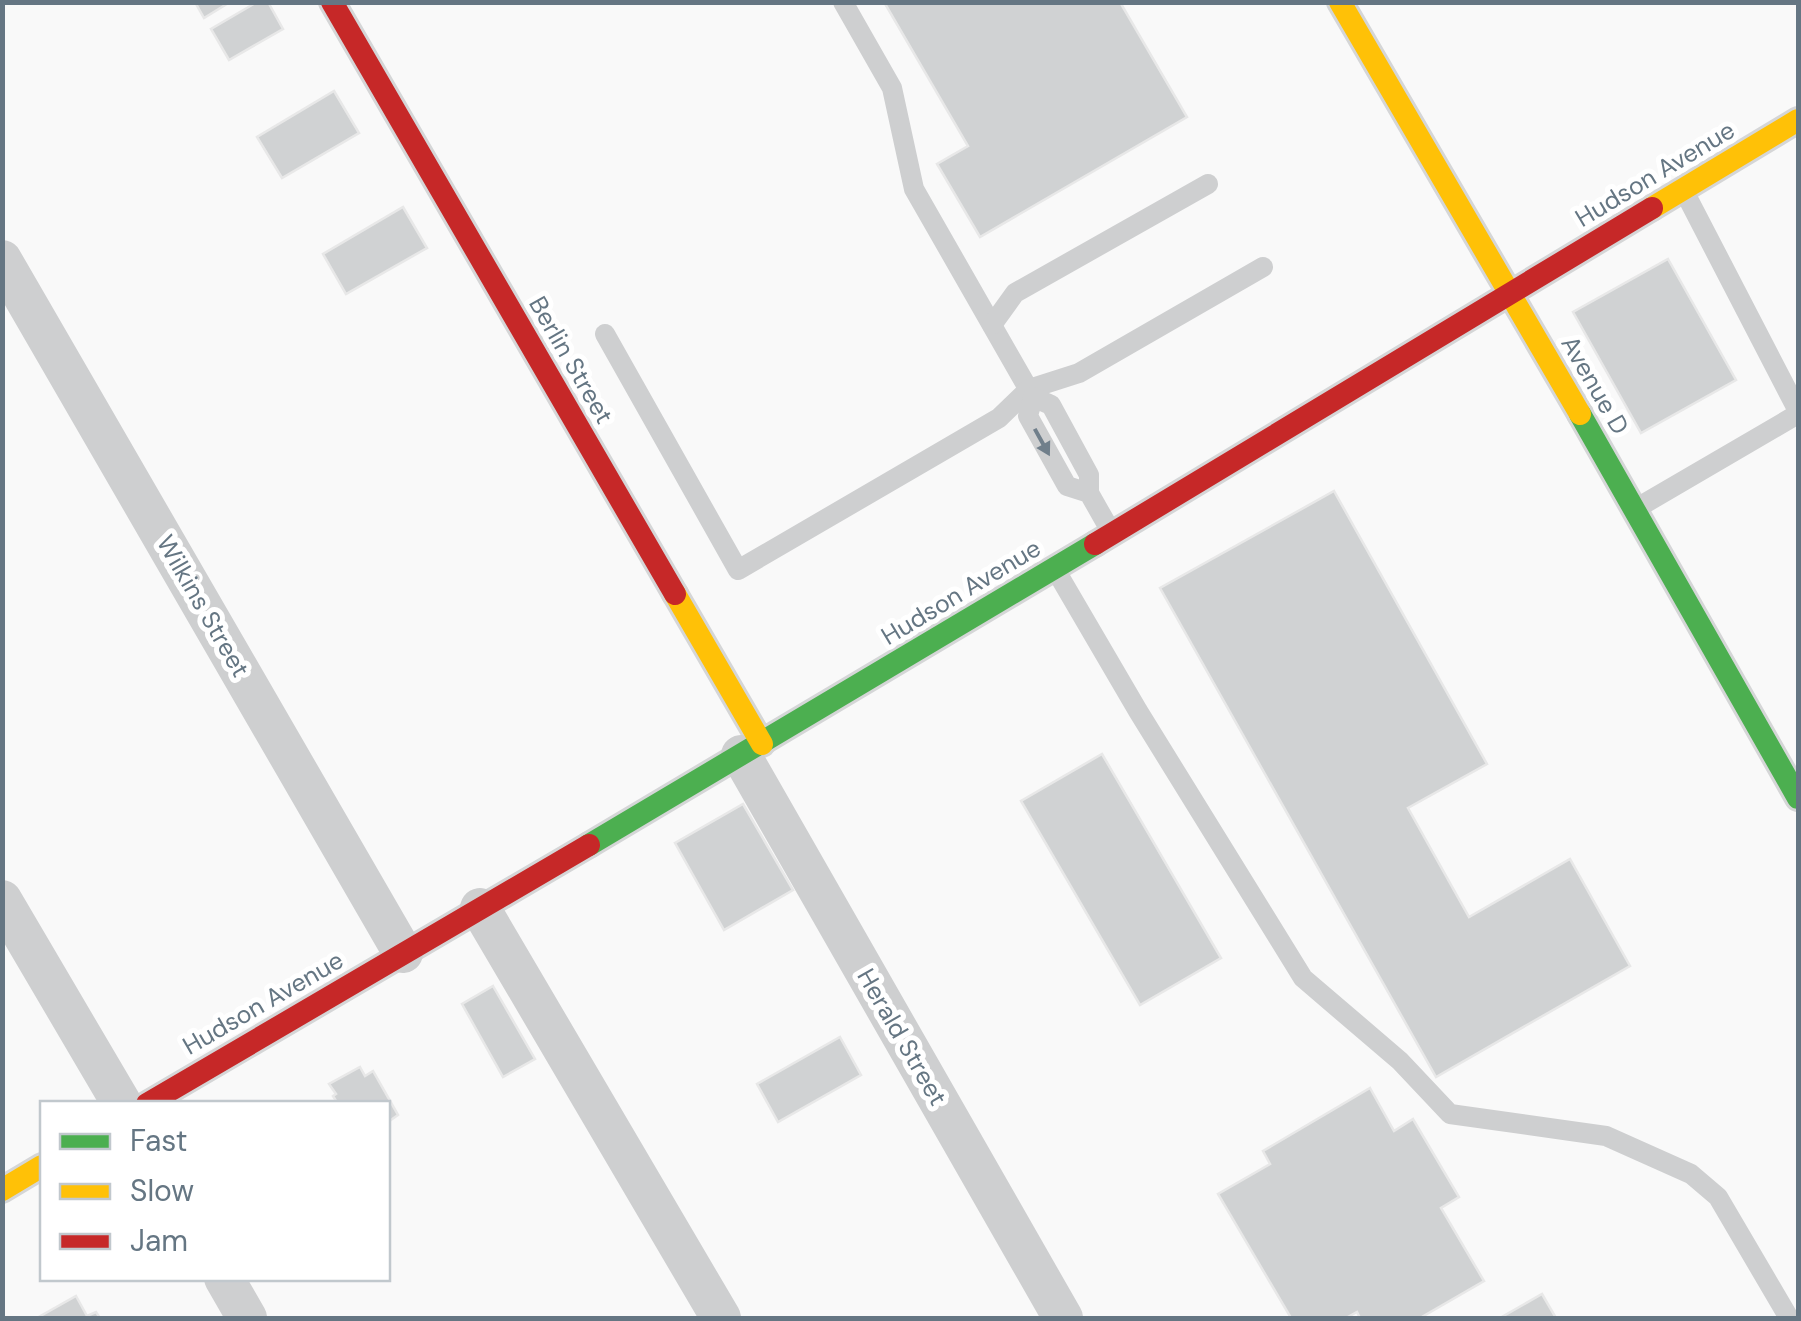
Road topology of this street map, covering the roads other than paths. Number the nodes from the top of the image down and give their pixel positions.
1 (332, 2) edge
2 (843, 2) edge
3 (1340, 2) edge
4 (1798, 120) edge
5 (1208, 184) dead end
6 (1684, 190) junction
7 (2, 260) edge
8 (1264, 267) dead end
9 (1509, 293) junction
10 (992, 325) junction
11 (605, 334) dead end
12 (1031, 393) junction
13 (1798, 412) edge
14 (1635, 509) junction
15 (1112, 533) junction
16 (1054, 568) junction
17 (751, 750) junction
18 (1798, 798) edge
19 (2, 900) edge
20 (480, 908) junction
21 (403, 953) junction
22 (120, 1101) edge
23 (152, 1101) edge
24 (40, 1167) edge
25 (2, 1190) edge
26 (226, 1281) edge
27 (247, 1318) edge
28 (721, 1318) edge
29 (1063, 1318) edge
30 (1789, 1318) edge

1 - 17 main road, Berlin Street
2 - 10 lane
3 - 9 main road, Avenue D
4 - 6 main road, Hudson Avenue
5 - 10 lane
6 - 9 main road, Hudson Avenue
6 - 13 lane
7 - 21 street, Wilkins Street
8 - 12 lane
9 - 14 main road, Avenue D
9 - 15 main road, Hudson Avenue
10 - 12 lane
11 - 12 lane
12 - 15 lane
13 - 14 lane
14 - 18 main road, Avenue D
15 - 16 main road, Hudson Avenue
16 - 17 main road, Hudson Avenue
16 - 30 lane
17 - 20 main road, Hudson Avenue
17 - 29 street, Herald Street
19 - 22 street
20 - 21 main road, Hudson Avenue
20 - 28 street
21 - 23 main road, Hudson Avenue
24 - 25 main road
26 - 27 street

